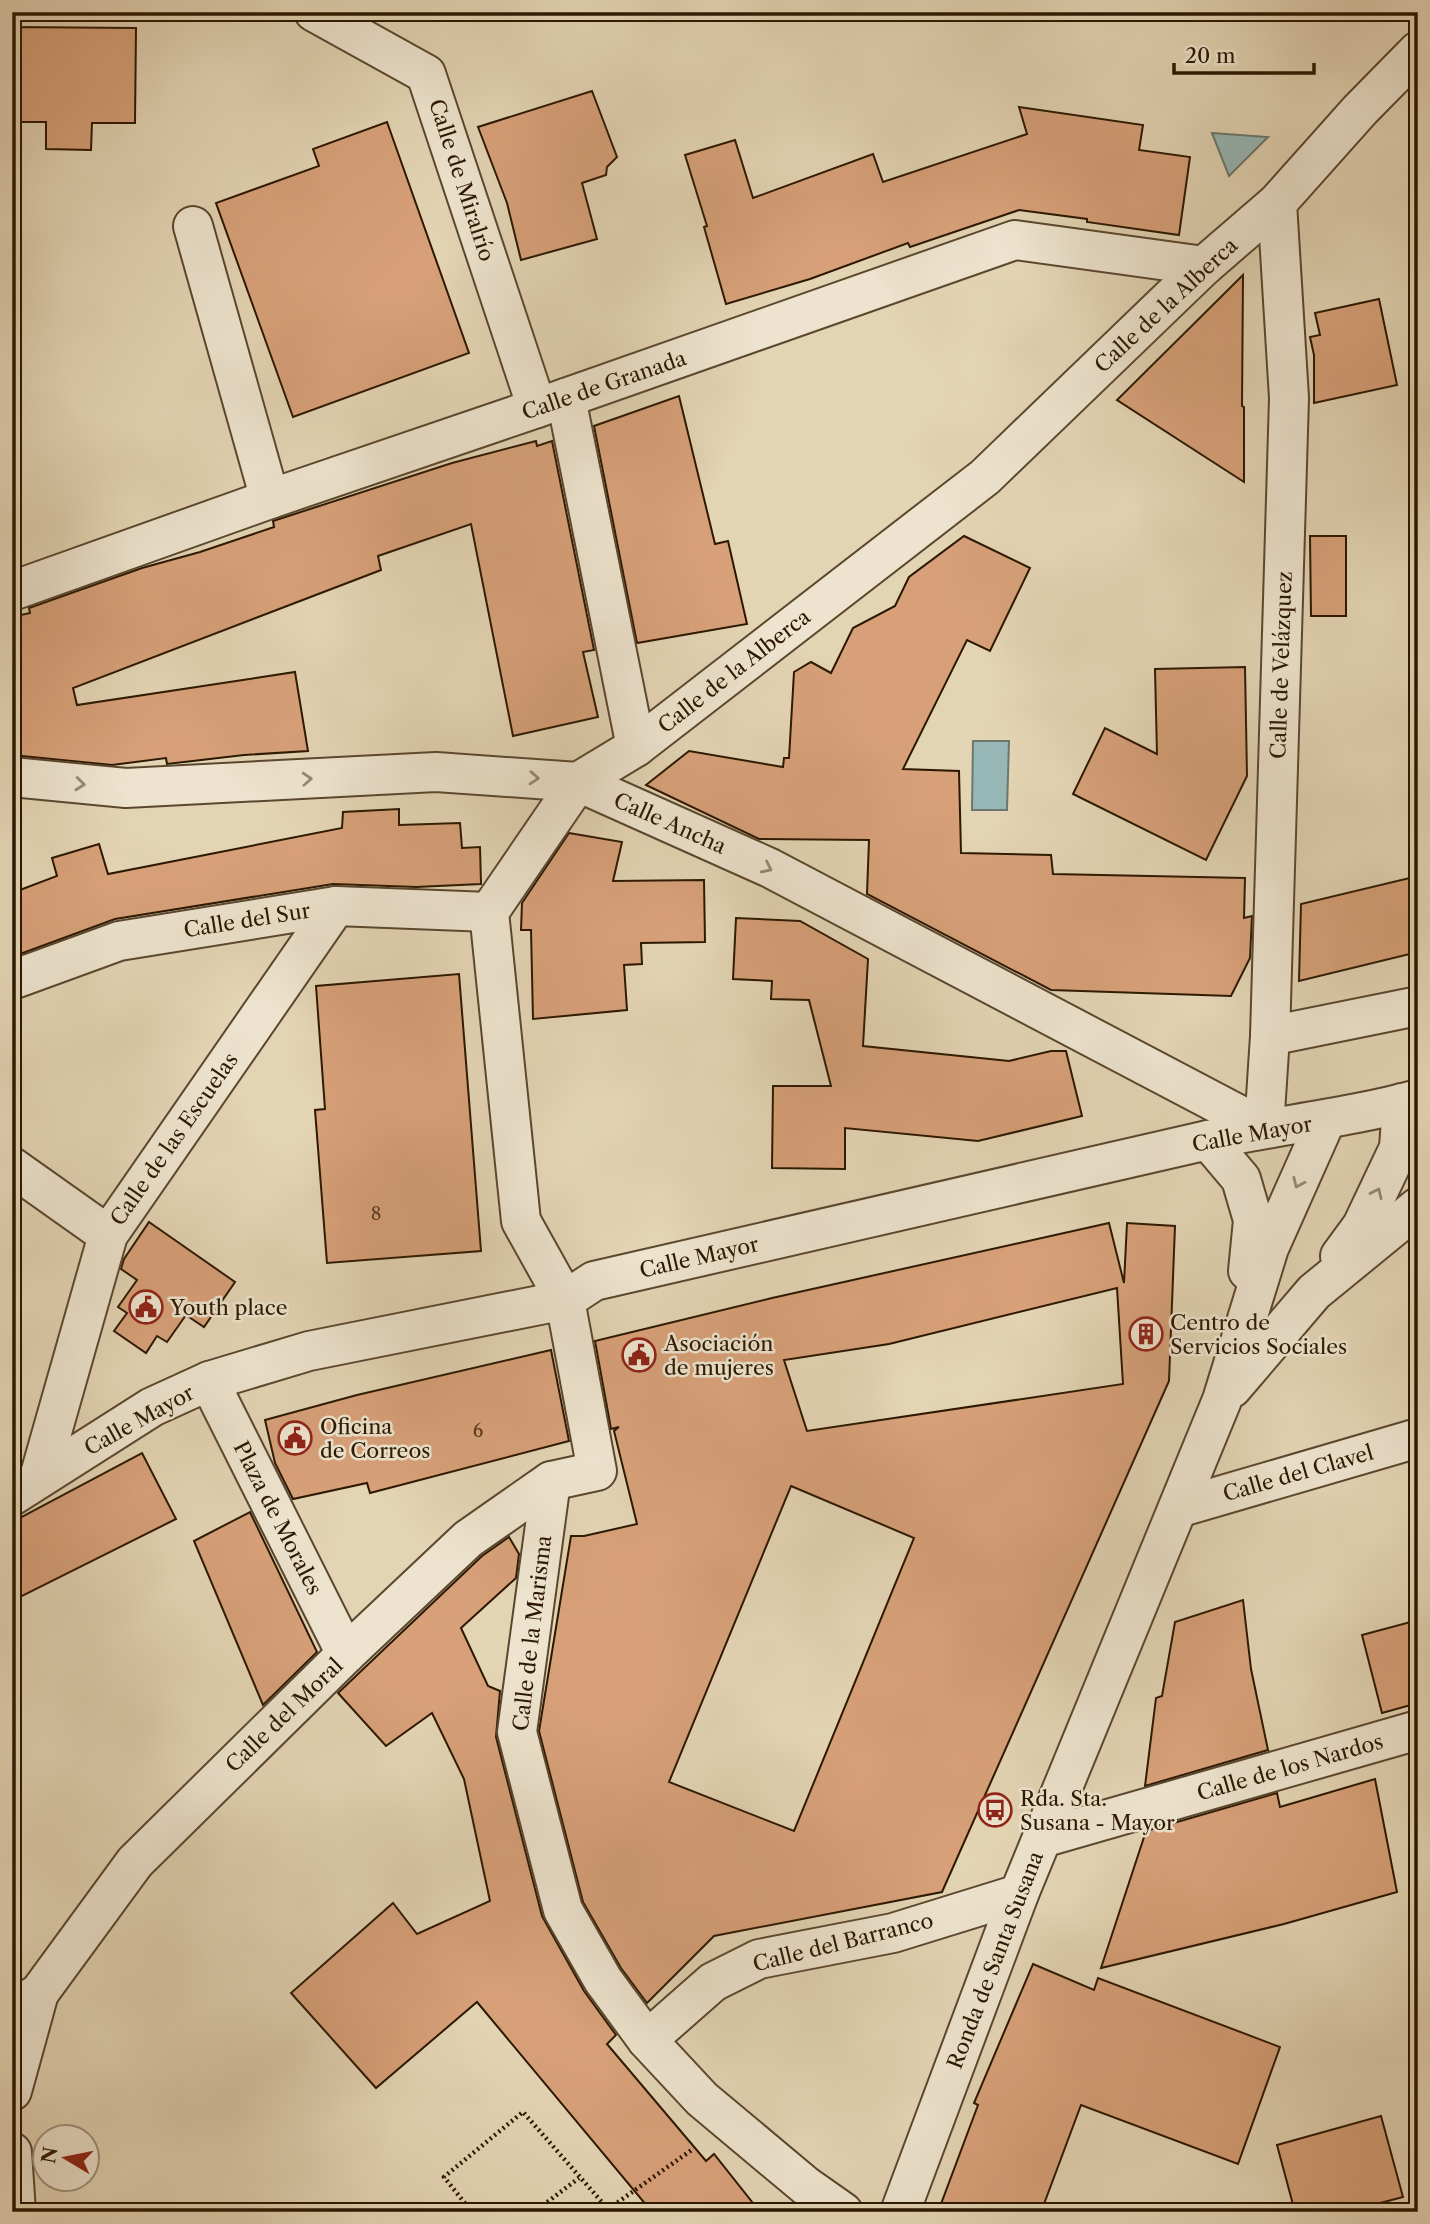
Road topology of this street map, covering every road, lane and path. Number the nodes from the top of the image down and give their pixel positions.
1 (314, 12) edge
2 (1418, 51) edge
3 (1277, 202) junction
4 (193, 226) dead end
5 (1204, 266) junction
6 (552, 403) junction
7 (270, 499) junction
8 (12, 591) edge
9 (636, 747) junction
10 (12, 777) edge
11 (578, 782) junction
12 (336, 906) junction
13 (489, 912) junction
14 (12, 980) edge
15 (1418, 1006) edge
16 (1270, 1036) junction
17 (1410, 1101) edge
18 (1326, 1120) junction
19 (1264, 1128) junction
20 (1208, 1140) junction
21 (12, 1167) edge
22 (1418, 1207) edge
23 (108, 1235) junction
24 (1314, 1292) junction
25 (565, 1300) junction
26 (1243, 1328) junction
27 (209, 1381) junction
28 (1222, 1400) junction
29 (1418, 1438) edge
30 (551, 1481) junction
31 (26, 1487) edge
32 (1178, 1508) junction
33 (346, 1654) junction
34 (1418, 1730) edge
35 (1042, 1838) junction
36 (1019, 1894) junction
37 (26, 2001) edge
38 (647, 2040) junction
39 (12, 2091) edge
40 (730, 2122) junction
41 (12, 2152) edge
42 (579, 2178) junction
43 (606, 2211) edge
44 (16, 2212) edge
45 (472, 2212) edge
46 (534, 2212) edge
47 (844, 2212) edge
48 (900, 2212) edge

1 - 6 street, Calle de Miralrío
2 - 3 street, Calle de la Alberca
3 - 5 street, Calle de la Alberca
3 - 16 street, Calle de Velázquez
4 - 7 street
5 - 6 street, Calle de Granada
5 - 9 street, Calle de la Alberca
6 - 7 street, Calle de Granada
6 - 9 street, Calle de Miralrío
7 - 8 street, Calle de Granada
9 - 11 street, Calle de la Alberca
10 -> 11 street, Calle Ancha
11 - 13 street, Calle de la Alberca
11 -> 19 street, Calle Ancha
12 - 13 street, Calle del Sur
12 - 14 street, Calle del Sur
12 - 23 street, Calle de las Escuelas
13 - 25 street
15 - 16 street
16 - 19 street, Calle de Velázquez
17 - 18 street, Calle Mayor
24 -> 17 street, Ronda de Santa Susana
18 - 19 street, Calle Mayor
18 -> 26 street, Ronda de Santa Susana
19 - 20 street, Calle Mayor
20 - 25 street, Calle Mayor
20 - 26 street, Ronda de Santa Susana
21 - 23 street
22 - 24 street, Ronda de Santa Susana
23 - 31 street, Calle de las Escuelas
24 - 28 street, Ronda de Santa Susana
25 - 27 street, Calle Mayor
25 - 30 street, Calle del Moral
26 - 28 street, Ronda de Santa Susana
27 - 31 street, Calle Mayor
27 - 33 street, Plaza de Morales
28 - 32 street, Ronda de Santa Susana
29 - 32 street, Calle del Clavel
30 - 33 street, Calle del Moral
30 - 38 street, Calle de la Marisma
32 - 35 street, Ronda de Santa Susana
33 - 37 street, Calle del Moral
34 - 35 street, Calle de los Nardos
35 - 36 street, Ronda de Santa Susana
36 - 38 street, Calle del Barranco
36 - 48 street, Ronda de Santa Susana
37 - 39 street
38 - 40 street, Calle de la Marisma
40 - 43 path
40 - 47 street, Calle de la Marisma
41 - 44 street
42 - 43 path
42 - 45 path
42 - 46 path

